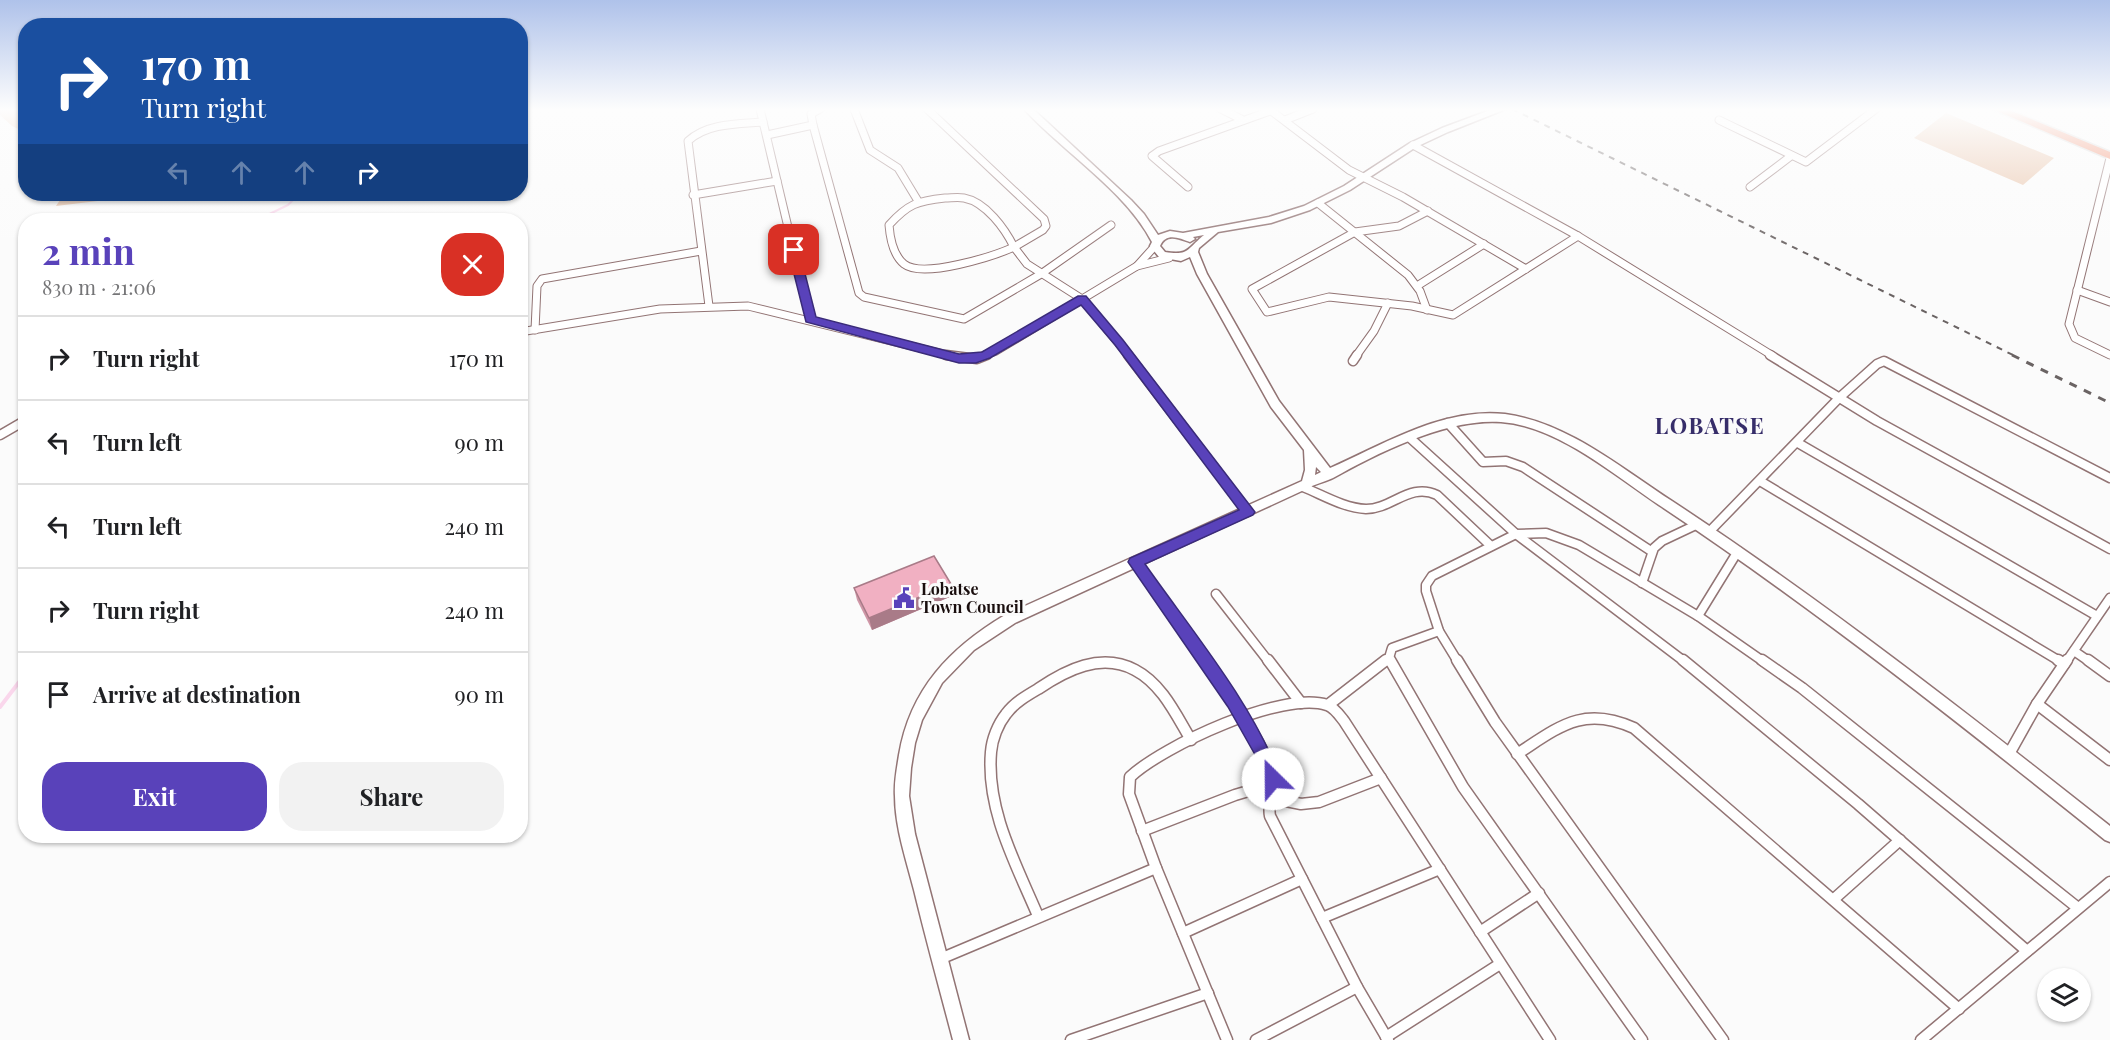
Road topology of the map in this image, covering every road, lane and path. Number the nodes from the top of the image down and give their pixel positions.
1 (2110, 157) edge
2 (690, 158) edge
3 (772, 158) edge
4 (822, 158) edge
5 (884, 158) edge
6 (979, 158) edge
7 (1082, 158) edge
8 (1153, 158) edge
9 (1333, 158) edge
10 (1394, 158) edge
11 (1434, 158) edge
12 (1789, 158) edge
13 (1794, 158) edge
14 (1813, 158) edge
15 (1363, 177) junction
16 (777, 181) junction
17 (1750, 187) dead end
18 (1188, 188) dead end
19 (693, 195) junction
20 (918, 201) junction
21 (1318, 203) junction
22 (1428, 211) junction
23 (1140, 214) junction
24 (1112, 225) dead end
25 (1214, 231) junction
26 (1355, 232) junction
27 (1181, 234) junction
28 (1578, 236) junction
29 (1155, 244) junction
30 (1484, 244) junction
31 (1014, 247) junction
32 (1194, 250) junction
33 (701, 251) junction
34 (1171, 258) junction
35 (1137, 266) junction
36 (1526, 268) junction
37 (1041, 274) junction
38 (1202, 274) junction
39 (1418, 286) junction
40 (2077, 290) junction
41 (1082, 299) junction
42 (2110, 302) edge
43 (1388, 303) junction
44 (709, 306) junction
45 (1427, 309) junction
46 (810, 320) junction
47 (535, 330) junction
48 (528, 331) edge
49 (2110, 355) edge
50 (1353, 362) dead end
51 (1839, 398) junction
52 (1448, 423) junction
53 (18, 425) edge
54 (0, 435) edge
55 (1409, 438) junction
56 (1798, 443) junction
57 (1309, 450) junction
58 (1349, 466) junction
59 (1329, 475) junction
60 (2110, 478) edge
61 (1760, 481) junction
62 (1303, 487) junction
63 (1248, 512) junction
64 (1698, 524) junction
65 (1710, 531) junction
66 (1516, 534) junction
67 (1491, 546) junction
68 (2110, 549) edge
69 (1652, 551) junction
70 (1738, 551) junction
71 (1135, 562) junction
72 (1642, 583) junction
73 (1216, 594) dead end
74 (2110, 598) edge
75 (1698, 616) junction
76 (2097, 616) junction
77 (1439, 631) junction
78 (2073, 651) junction
79 (1389, 658) junction
80 (2064, 664) junction
81 (2110, 676) edge
82 (1301, 703) junction
83 (2037, 704) junction
84 (1328, 705) junction
85 (1241, 717) junction
86 (1191, 740) junction
87 (1517, 754) junction
88 (2009, 754) junction
89 (2110, 760) edge
90 (1381, 778) junction
91 (1272, 784) junction
92 (1270, 798) junction
93 (1142, 831) junction
94 (2110, 835) edge
95 (1900, 840) junction
96 (1156, 868) junction
97 (1440, 869) junction
98 (1302, 879) junction
99 (2110, 882) edge
100 (1539, 893) junction
101 (1834, 899) junction
102 (2078, 908) junction
103 (1038, 916) junction
104 (1322, 918) junction
105 (1480, 932) junction
106 (1183, 933) junction
107 (2027, 951) junction
108 (940, 960) junction
109 (1500, 964) junction
110 (1357, 987) junction
111 (1208, 993) junction
112 (1959, 1009) junction
113 (1387, 1039) edge
114 (961, 1040) edge
115 (1071, 1040) edge
116 (1227, 1040) edge
117 (1257, 1040) edge
118 (1550, 1040) edge
119 (1642, 1040) edge
120 (1723, 1040) edge
121 (1921, 1040) edge

1 - 40 street
2 - 19 street
3 - 16 street
4 - 37 street
5 - 20 street
6 - 31 street
7 - 23 street
8 - 18 street
9 - 15 street
10 - 15 street
11 - 28 street
12 - 17 street
13 - 14 street
15 - 21 street
15 - 22 street
16 - 19 street
16 - 46 street
19 - 33 street
20 - 31 street
20 - 31 street
21 - 25 street
21 - 26 street
22 - 26 street
22 - 30 street
23 - 27 street
23 - 29 street
24 - 37 street
25 - 27 street
25 - 32 street
26 - 39 street
26 - 43 street
27 - 29 street
27 - 32 street
28 - 36 street
28 - 51 street
29 - 34 street
29 - 35 street
30 - 36 street
30 - 39 street
31 - 37 street
32 - 34 street
32 - 38 street
33 - 44 street
33 - 47 street
34 - 35 street
34 - 38 street
35 - 41 street
36 - 45 street
37 - 41 street
38 - 57 street
39 - 45 street
40 - 42 street
40 - 49 street
41 - 46 street
41 - 63 street
43 - 45 street
43 - 50 street
44 - 46 street
44 - 47 street
47 - 48 street
51 - 56 street
51 - 60 street
51 - 68 street
52 - 55 street
52 - 64 street
52 - 69 street
53 - 54 street
55 - 58 street
55 - 66 street
56 - 61 street
56 - 76 street
57 - 58 street
57 - 59 street
57 - 62 street
58 - 59 street
59 - 62 street
61 - 65 street
61 - 80 street
62 - 63 street
62 - 67 street
63 - 71 street
64 - 65 street
64 - 69 street
65 - 70 street
66 - 67 street
66 - 72 street
66 - 95 street
67 - 77 street
69 - 72 street
70 - 75 street
70 - 88 street
71 - 85 street
71 - 108 street
72 - 75 street
73 - 82 street
74 - 76 street
75 - 102 street
76 - 78 street
77 - 79 street
77 - 87 street
78 - 80 street
78 - 81 street
79 - 84 street
79 - 100 street
80 - 83 street
82 - 84 street
82 - 85 street
83 - 88 street
83 - 89 street
84 - 90 street
85 - 86 street
85 - 91 street
86 - 93 street
86 - 103 street
87 - 101 street
87 - 120 street
88 - 94 street
90 - 92 street
90 - 97 street
91 - 92 street
91 - 93 street
92 - 98 street
93 - 96 street
95 - 101 street
95 - 107 street
96 - 103 street
96 - 106 street
97 - 104 street
97 - 105 street
98 - 104 street
98 - 106 street
99 - 102 street
100 - 105 street
100 - 119 street
101 - 112 street
102 - 107 street
103 - 108 street
104 - 110 street
105 - 109 street
106 - 111 street
107 - 112 street
108 - 114 street
109 - 113 street
109 - 118 street
110 - 113 street
110 - 117 street
111 - 115 street
111 - 116 street
112 - 121 street

